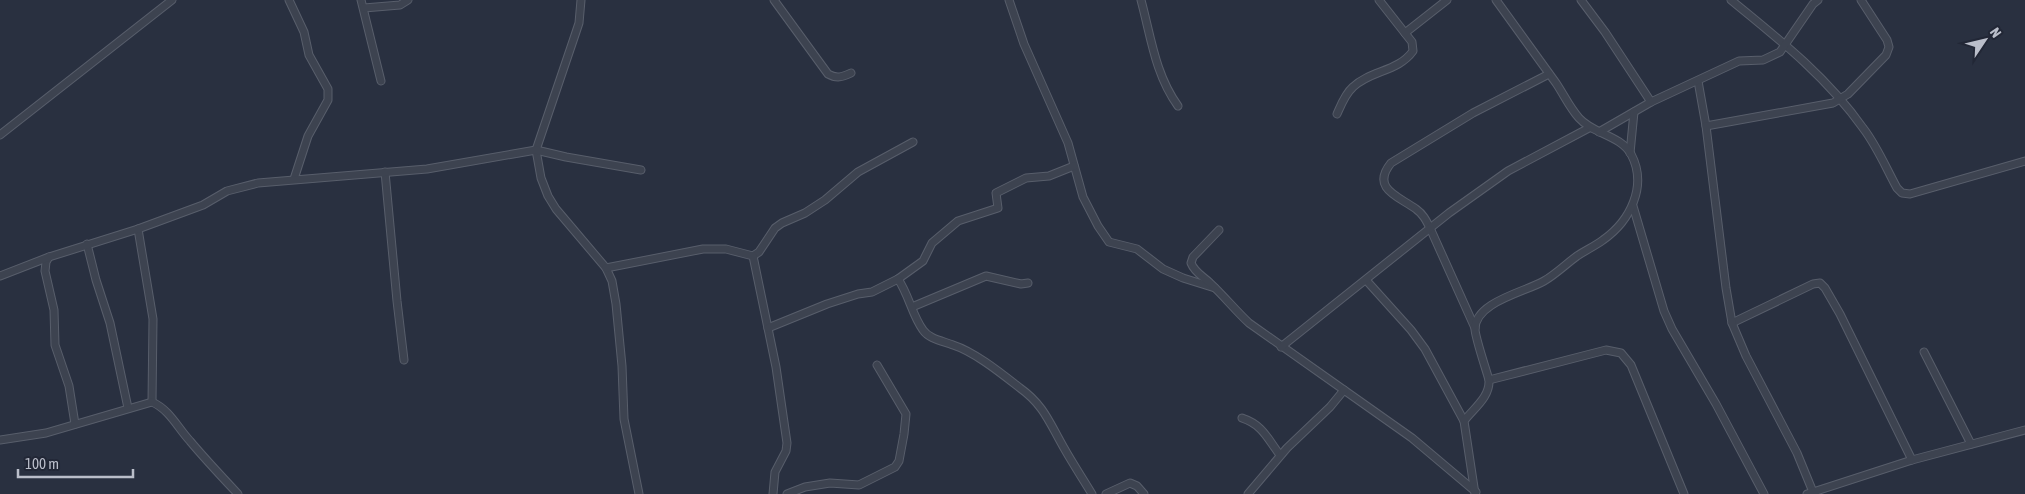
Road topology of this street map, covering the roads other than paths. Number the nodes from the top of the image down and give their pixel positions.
1 (172, 0) edge
2 (289, 0) edge
3 (362, 0) edge
4 (408, 0) edge
5 (581, 0) edge
6 (774, 0) edge
7 (1009, 0) edge
8 (1141, 0) edge
9 (1379, 0) edge
10 (1447, 0) edge
11 (1496, 0) edge
12 (1581, 0) edge
13 (1731, 0) edge
14 (1818, 0) edge
15 (1861, 0) edge
16 (364, 8) junction
17 (1405, 33) junction
18 (1786, 44) junction
19 (851, 73) dead end
20 (1550, 74) junction
21 (1698, 80) junction
22 (380, 81) dead end
23 (1841, 100) junction
24 (1651, 102) junction
25 (1178, 106) dead end
26 (1634, 112) junction
27 (1337, 114) dead end
28 (1706, 126) junction
29 (1589, 128) junction
30 (1598, 132) junction
31 (0, 135) edge
32 (913, 142) dead end
33 (536, 150) junction
34 (1630, 153) junction
35 (2025, 161) edge
36 (1074, 166) junction
37 (641, 170) dead end
38 (385, 172) junction
39 (294, 179) junction
40 (1633, 206) junction
41 (1430, 228) junction
42 (138, 229) junction
43 (1219, 230) dead end
44 (87, 244) junction
45 (753, 256) junction
46 (49, 257) junction
47 (606, 268) junction
48 (0, 276) edge
49 (898, 279) junction
50 (1366, 280) junction
51 (1028, 284) dead end
52 (1215, 288) junction
53 (912, 307) junction
54 (1732, 323) junction
55 (768, 328) junction
56 (1475, 328) junction
57 (1281, 347) junction
58 (1924, 352) dead end
59 (404, 360) dead end
60 (876, 365) dead end
61 (1489, 380) junction
62 (1344, 390) junction
63 (152, 402) junction
64 (128, 408) junction
65 (1242, 418) dead end
66 (1464, 421) junction
67 (75, 424) junction
68 (2025, 430) edge
69 (0, 440) edge
70 (1971, 444) junction
71 (1280, 455) junction
72 (1912, 460) junction
73 (1829, 490) edge
74 (1251, 493) edge
75 (1476, 493) edge
76 (1810, 493) edge
77 (238, 494) edge
78 (639, 494) edge
79 (773, 494) edge
80 (787, 494) edge
81 (1092, 494) edge
82 (1106, 494) edge
83 (1144, 494) edge
84 (1684, 494) edge
85 (1764, 494) edge

1 - 31 street
2 - 39 street
3 - 16 street
4 - 16 street
5 - 33 street
6 - 19 street
7 - 36 street
8 - 25 street
9 - 17 street
10 - 17 street
11 - 20 street
12 - 24 street
13 - 18 street
14 - 18 street
15 - 23 street
16 - 22 street
17 - 27 street
18 - 21 street
18 - 23 street
20 - 29 street
20 - 41 street
21 - 24 street
21 - 28 street
23 - 28 street
23 - 35 street
24 - 26 street
26 - 30 street
26 - 34 street
28 - 54 street
29 - 30 street
29 - 41 street
30 - 34 street
32 - 45 street
33 - 37 street
33 - 38 street
33 - 47 street
34 - 40 street
36 - 49 street
36 - 52 street
38 - 39 street
38 - 59 street
39 - 42 street
40 - 56 street
40 - 85 street
41 - 50 street
41 - 56 street
42 - 44 street
42 - 63 street
43 - 52 street
44 - 46 street
44 - 64 street
45 - 47 street
45 - 55 street
46 - 48 street
46 - 67 street
47 - 78 street
49 - 53 street
49 - 55 street
50 - 57 street
50 - 66 street
51 - 53 street
52 - 57 street
53 - 81 street
54 - 72 street
54 - 76 street
55 - 79 street
56 - 61 street
57 - 62 street
58 - 70 street
60 - 80 street
61 - 66 street
61 - 84 street
62 - 71 street
62 - 75 street
63 - 64 street
63 - 77 street
64 - 67 street
65 - 71 street
66 - 75 street
67 - 69 street
68 - 70 street
70 - 72 street
71 - 74 street
72 - 73 street
73 - 76 street
82 - 83 street

